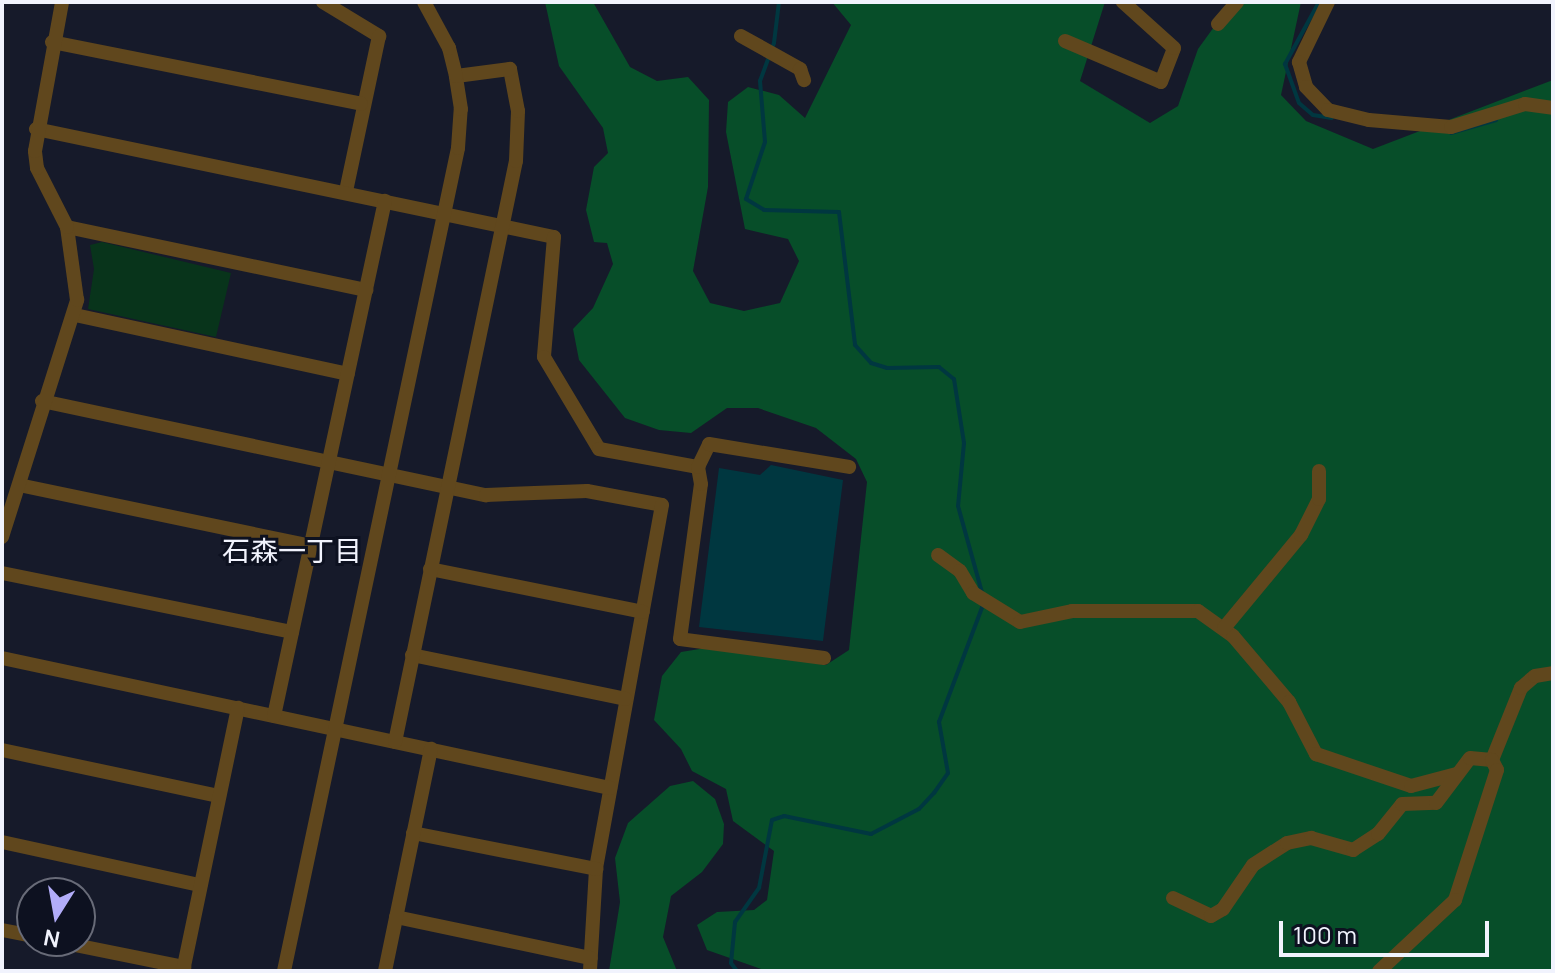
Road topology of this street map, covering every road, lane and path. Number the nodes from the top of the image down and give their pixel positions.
1 (62, 2) edge
2 (323, 2) edge
3 (424, 2) edge
4 (1123, 2) edge
5 (1237, 2) edge
6 (1328, 2) edge
7 (1218, 24) dead end
8 (741, 36) dead end
9 (1065, 41) dead end
10 (52, 42) junction
11 (456, 76) junction
12 (804, 80) dead end
13 (361, 104) junction
14 (1553, 108) edge
15 (36, 129) junction
16 (346, 191) junction
17 (385, 201) junction
18 (440, 213) junction
19 (502, 226) junction
20 (67, 227) junction
21 (366, 290) junction
22 (75, 315) junction
23 (348, 374) junction
24 (42, 401) junction
25 (328, 461) junction
26 (698, 467) junction
27 (849, 467) dead end
28 (1319, 471) dead end
29 (385, 473) junction
30 (19, 485) junction
31 (447, 485) junction
32 (2, 537) edge
33 (311, 546) junction
34 (938, 555) dead end
35 (430, 569) junction
36 (2, 573) edge
37 (643, 612) junction
38 (1224, 628) junction
39 (292, 632) junction
40 (412, 655) junction
41 (2, 658) edge
42 (824, 658) dead end
43 (1553, 673) edge
44 (626, 699) junction
45 (238, 708) junction
46 (274, 716) junction
47 (336, 729) junction
48 (395, 742) junction
49 (431, 749) junction
50 (2, 750) edge
51 (1492, 760) junction
52 (1456, 774) junction
53 (610, 788) junction
54 (219, 796) junction
55 (413, 833) junction
56 (2, 842) edge
57 (596, 869) junction
58 (200, 885) junction
59 (1173, 898) dead end
60 (396, 917) junction
61 (96, 950) edge
62 (591, 964) edge
63 (184, 969) edge
64 (284, 971) edge
65 (385, 971) edge
66 (1379, 971) edge

1 - 10 street
2 - 13 street
3 - 11 street
4 - 9 street
5 - 7 street
6 - 14 street
8 - 12 street
10 - 13 street
10 - 15 street
11 - 18 street
11 - 19 street
13 - 16 street
15 - 16 street
15 - 20 street
16 - 17 street
17 - 18 street
17 - 21 street
18 - 19 street
18 - 29 street
19 - 26 street
19 - 31 street
20 - 21 street
20 - 22 street
21 - 23 street
22 - 23 street
22 - 24 street
23 - 25 street
24 - 25 street
24 - 30 street
25 - 29 street
25 - 33 street
26 - 27 street
26 - 42 street
28 - 38 street
29 - 31 street
29 - 47 street
30 - 32 street
30 - 33 street
31 - 35 street
31 - 37 street
33 - 39 street
34 - 38 street
35 - 37 street
35 - 40 street
36 - 39 street
37 - 44 street
38 - 52 street
39 - 46 street
40 - 44 street
40 - 48 street
41 - 45 street
43 - 51 street
44 - 53 street
45 - 46 street
45 - 54 street
46 - 47 street
47 - 48 street
47 - 64 street
48 - 49 street
49 - 53 street
49 - 55 street
50 - 54 street
51 - 52 street
51 - 66 street
52 - 59 street
53 - 57 street
54 - 58 street
55 - 57 street
55 - 60 street
56 - 58 street
57 - 62 street
58 - 63 street
60 - 62 street
60 - 65 street
61 - 63 street

